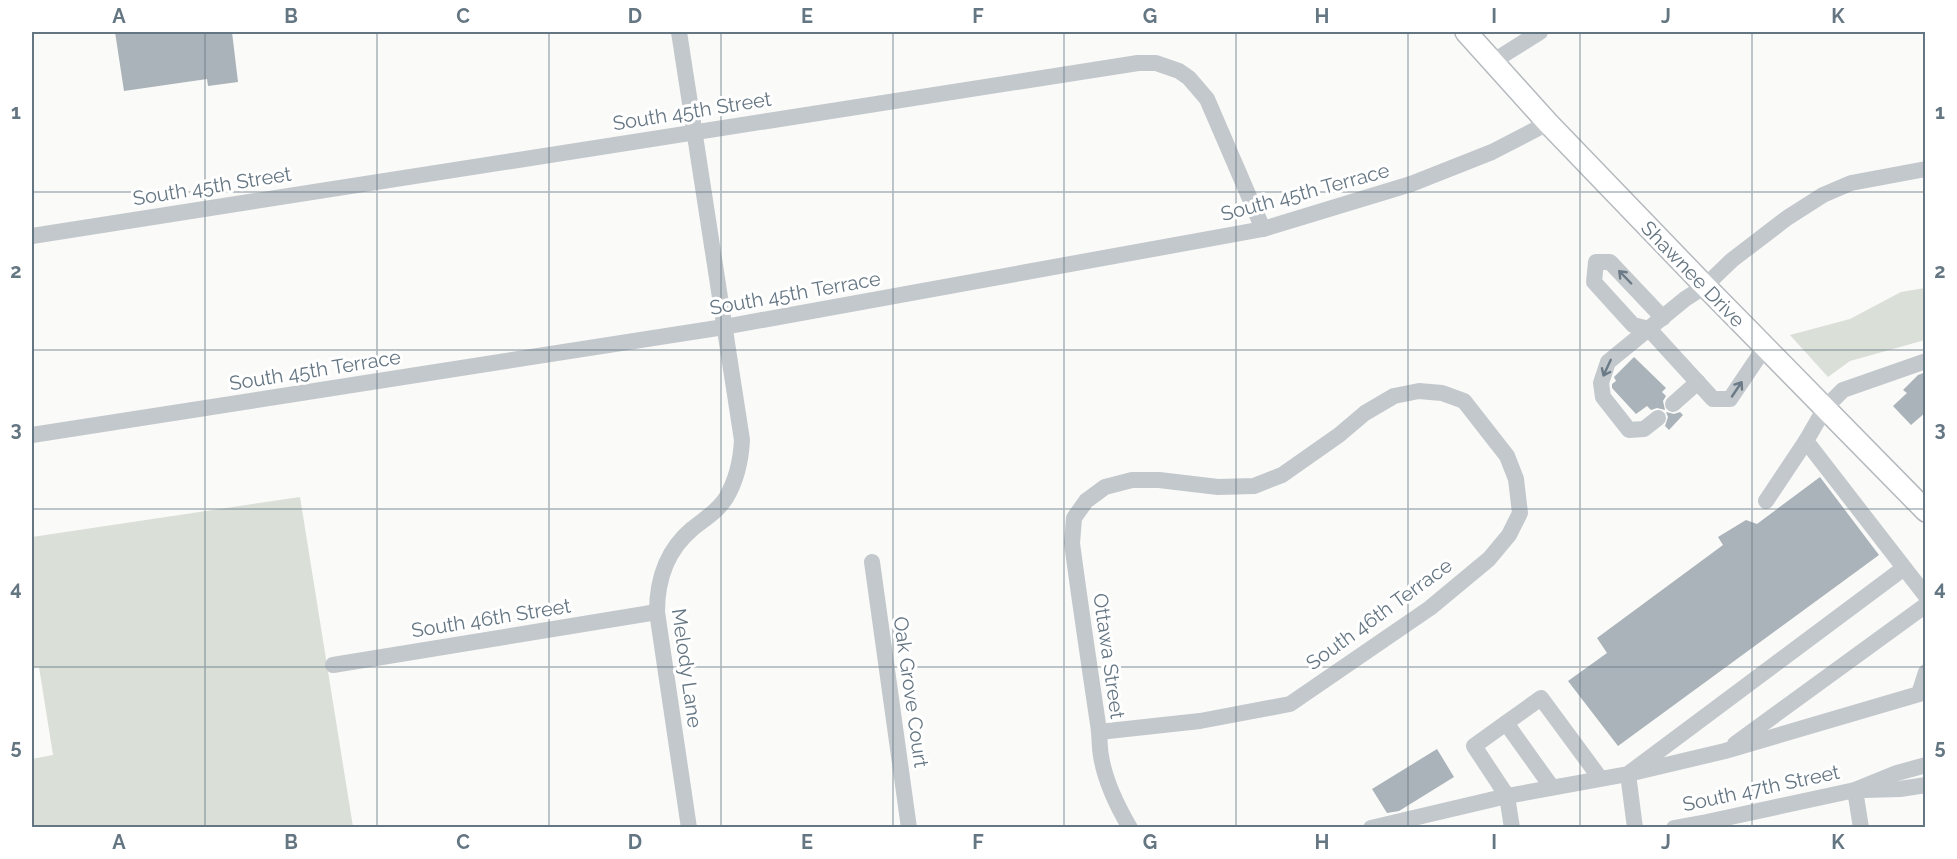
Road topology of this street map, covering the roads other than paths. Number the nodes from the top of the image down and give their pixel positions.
1 (679, 32) edge
2 (1466, 32) edge
3 (1540, 32) edge
4 (1492, 62) junction
5 (1548, 123) junction
6 (694, 132) junction
7 (1926, 168) edge
8 (1263, 229) junction
9 (32, 236) edge
10 (1705, 286) junction
11 (1663, 318) junction
12 (724, 327) junction
13 (1649, 329) junction
14 (1765, 347) junction
15 (1926, 361) edge
16 (1698, 382) junction
17 (1453, 397) joint
18 (1673, 404) dead end
19 (1824, 408) junction
20 (1658, 418) dead end
21 (32, 435) edge
22 (1806, 441) junction
23 (1766, 501) dead end
24 (1926, 511) edge
25 (872, 562) dead end
26 (1904, 568) junction
27 (1924, 588) edge
28 (1926, 605) edge
29 (657, 612) junction
30 (333, 665) dead end
31 (1926, 672) edge
32 (1506, 723) junction
33 (1099, 732) junction
34 (1725, 751) junction
35 (1926, 765) edge
36 (1628, 774) junction
37 (1600, 778) junction
38 (1926, 785) edge
39 (1551, 786) junction
40 (1855, 790) junction
41 (1508, 796) junction
42 (689, 828) edge
43 (909, 828) edge
44 (1130, 828) edge
45 (1371, 828) edge
46 (1512, 828) edge
47 (1635, 828) edge
48 (1674, 828) edge
49 (1861, 828) edge

1 - 6 street, Melody Lane
2 - 4 main road, Shawnee Drive
3 - 4 street
4 - 5 main road, Shawnee Drive
5 - 8 street, South 45th Terrace
5 - 10 main road, Shawnee Drive
6 - 8 street, South 45th Street
6 - 9 street, South 45th Street
6 - 12 street, Melody Lane
7 - 10 street
8 - 12 street, South 45th Terrace
10 - 11 street
10 - 14 main road, Shawnee Drive
11 - 13 street
11 -> 13 street
12 - 21 street, South 45th Terrace
12 - 29 street, Melody Lane
13 - 16 street
13 -> 20 street
16 -> 14 street
14 - 19 main road, Shawnee Drive
15 - 19 street
16 - 18 street
17 - 33 street, South 46th Terrace
17 - 33 street, Ottawa Street
19 - 22 street
19 - 24 main road, Shawnee Drive
22 - 23 street
22 - 26 street
25 - 43 street, Oak Grove Court
26 - 27 street
26 - 36 street
28 - 34 street
29 - 30 street, South 46th Street
29 - 42 street, Melody Lane
31 - 34 street
32 - 37 street
32 - 39 street
32 - 41 street
33 - 44 street, Ottawa Street
34 - 36 street
35 - 40 street, South 47th Street
36 - 37 street
36 - 47 street
37 - 39 street
38 - 40 street, South 47th Street
39 - 41 street
40 - 48 street, South 47th Street
40 - 49 street
41 - 45 street
41 - 46 street

